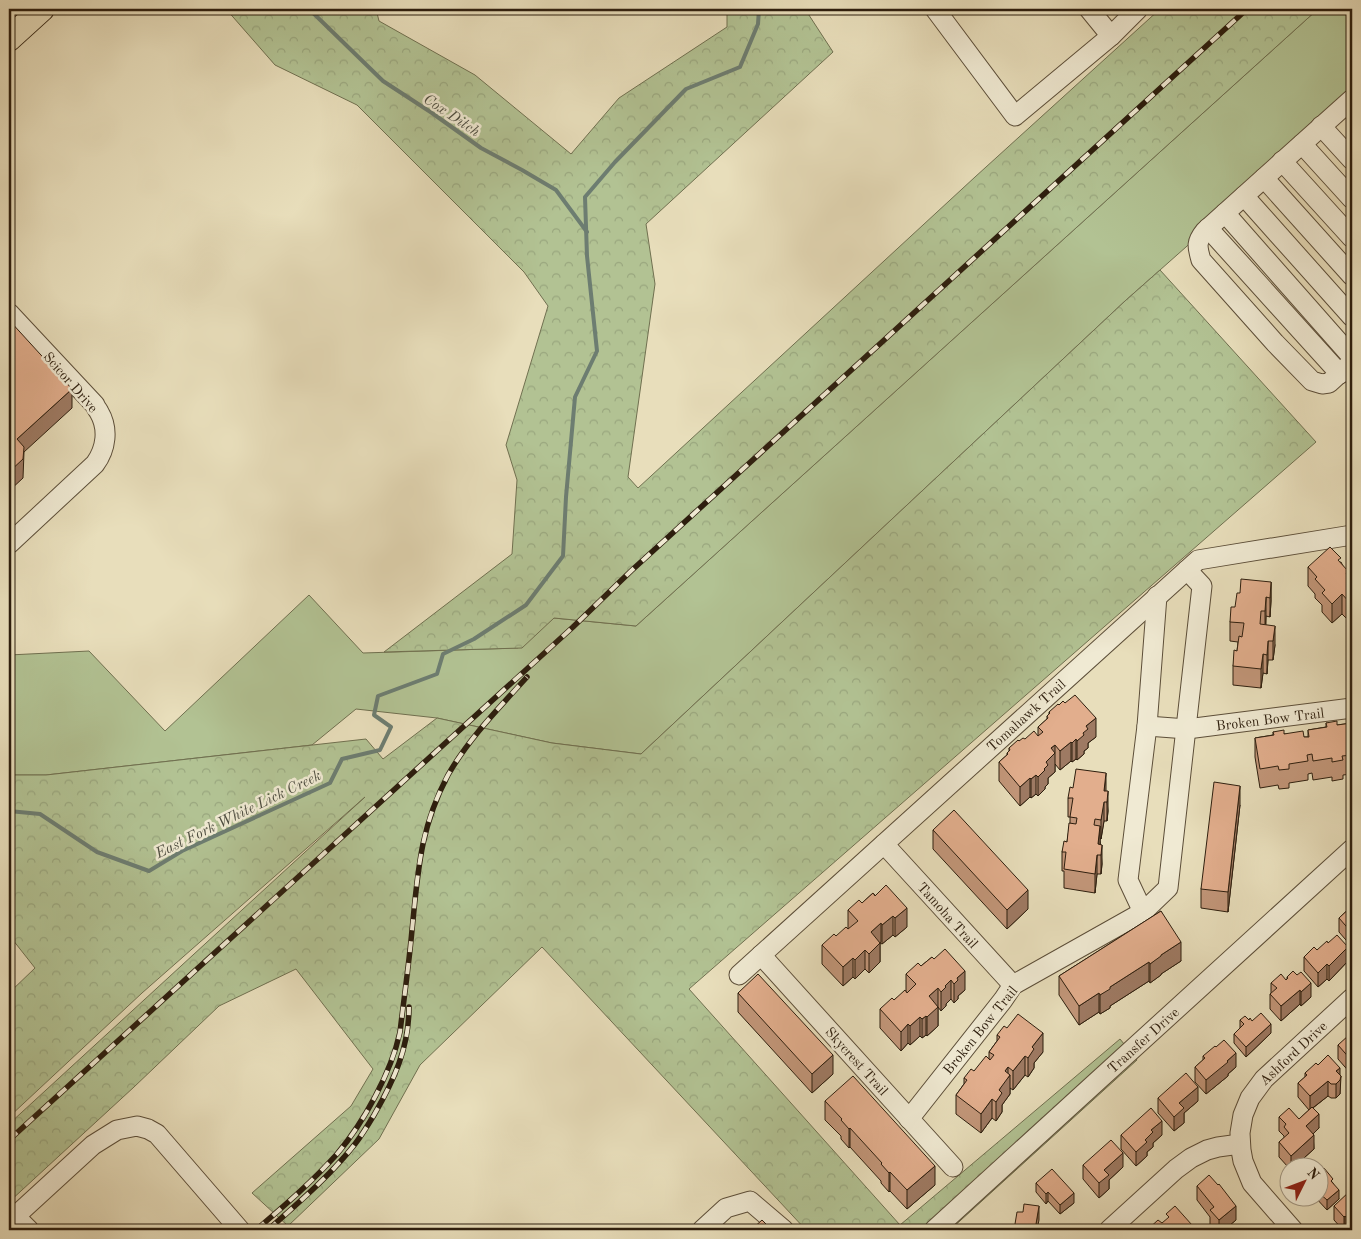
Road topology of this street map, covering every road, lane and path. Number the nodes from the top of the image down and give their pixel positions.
1 (42, 9) edge
2 (935, 9) edge
3 (1089, 9) edge
4 (1138, 9) edge
5 (1110, 36) junction
6 (9, 39) edge
7 (1349, 109) edge
8 (1321, 126) junction
9 (1302, 144) junction
10 (1352, 160) edge
11 (1282, 161) junction
12 (1264, 178) junction
13 (1244, 196) junction
14 (1352, 199) edge
15 (1225, 213) junction
16 (1208, 228) junction
17 (1352, 238) edge
18 (1352, 276) edge
19 (9, 313) edge
20 (1352, 317) edge
21 (1352, 356) edge
22 (1346, 368) edge
23 (1352, 534) edge
24 (9, 544) edge
25 (1187, 570) junction
26 (1157, 596) junction
27 (1352, 708) edge
28 (1147, 726) junction
29 (1187, 729) junction
30 (884, 844) junction
31 (1352, 849) edge
32 (1143, 912) junction
33 (761, 955) junction
34 (739, 975) dead end
35 (1013, 986) junction
36 (1352, 998) edge
37 (909, 1119) junction
38 (1240, 1144) junction
39 (952, 1167) dead end
40 (12, 1219) edge
41 (29, 1230) edge
42 (240, 1230) edge
43 (702, 1230) edge
44 (784, 1230) edge
45 (934, 1230) edge
46 (1109, 1230) edge
47 (1293, 1230) edge

1 - 6 main road
2 - 5 street
3 - 5 street
4 - 5 street
7 - 8 street
8 - 9 street
8 - 10 street
9 - 11 street
9 - 14 street
11 - 12 street
11 - 17 street
12 - 13 street
12 - 18 street
13 - 15 street
13 - 20 street
15 - 16 street
15 - 21 street
16 - 22 street
16 - 22 street
19 - 24 street, Scicor Drive
23 - 25 street, Tomahawk Trail
25 - 26 street, Tomahawk Trail
25 - 29 street, Broken Bow Trail
26 - 28 street
26 - 30 street, Tomahawk Trail
27 - 29 street, Broken Bow Trail
28 - 29 street, Broken Bow Trail
28 - 32 street
29 - 32 street, Broken Bow Trail
30 - 33 street, Tomahawk Trail
30 - 35 street, Tamoha Trail
31 - 45 street, Transfer Drive
32 - 35 street, Broken Bow Trail
33 - 34 street, Tomahawk Trail
33 - 37 street, Skycrest Trail
35 - 37 street, Broken Bow Trail
36 - 38 street, Ashford Drive
37 - 39 street, Skycrest Trail
38 - 46 street
38 - 47 street, Ashford Drive
40 - 41 street
40 - 42 street
43 - 44 street

